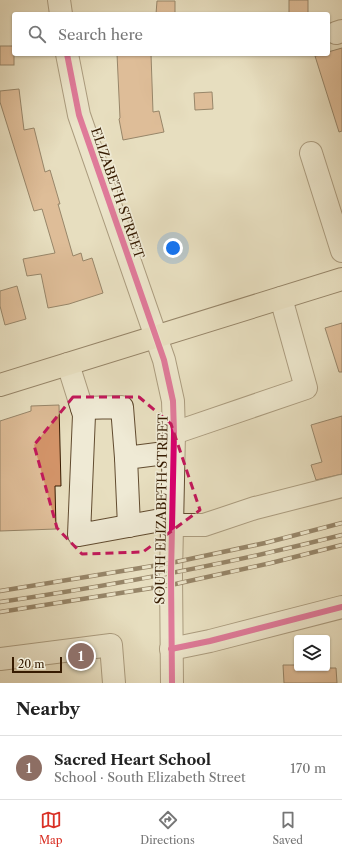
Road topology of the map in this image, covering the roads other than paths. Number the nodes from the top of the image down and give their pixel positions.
1 (59, 0) edge
2 (61, 12) edge
3 (67, 56) edge
4 (311, 153) dead end
5 (342, 251) edge
6 (342, 279) edge
7 (282, 298) junction
8 (156, 337) junction
9 (68, 364) junction
10 (0, 385) edge
11 (82, 408) junction
12 (173, 443) junction
13 (126, 458) junction
14 (342, 486) edge
15 (172, 522) junction
16 (129, 526) junction
17 (342, 607) edge
18 (171, 649) junction
19 (0, 659) edge
20 (114, 683) edge
21 (172, 683) edge

1 - 2 street
3 - 8 street, ELIZABETH STREET
4 - 5 street
6 - 7 main road
7 - 8 main road
7 - 12 street
8 - 9 main road
8 - 12 street, SOUTH ELIZABETH STREET
9 - 10 main road
9 - 11 street
11 - 13 street
11 - 16 street
12 - 13 street
12 - 15 street, SOUTH ELIZABETH STREET
13 - 16 street
14 - 15 street
15 - 16 street
15 - 18 street, SOUTH ELIZABETH STREET
17 - 18 street
18 - 21 street, SOUTH ELIZABETH STREET
19 - 20 street

